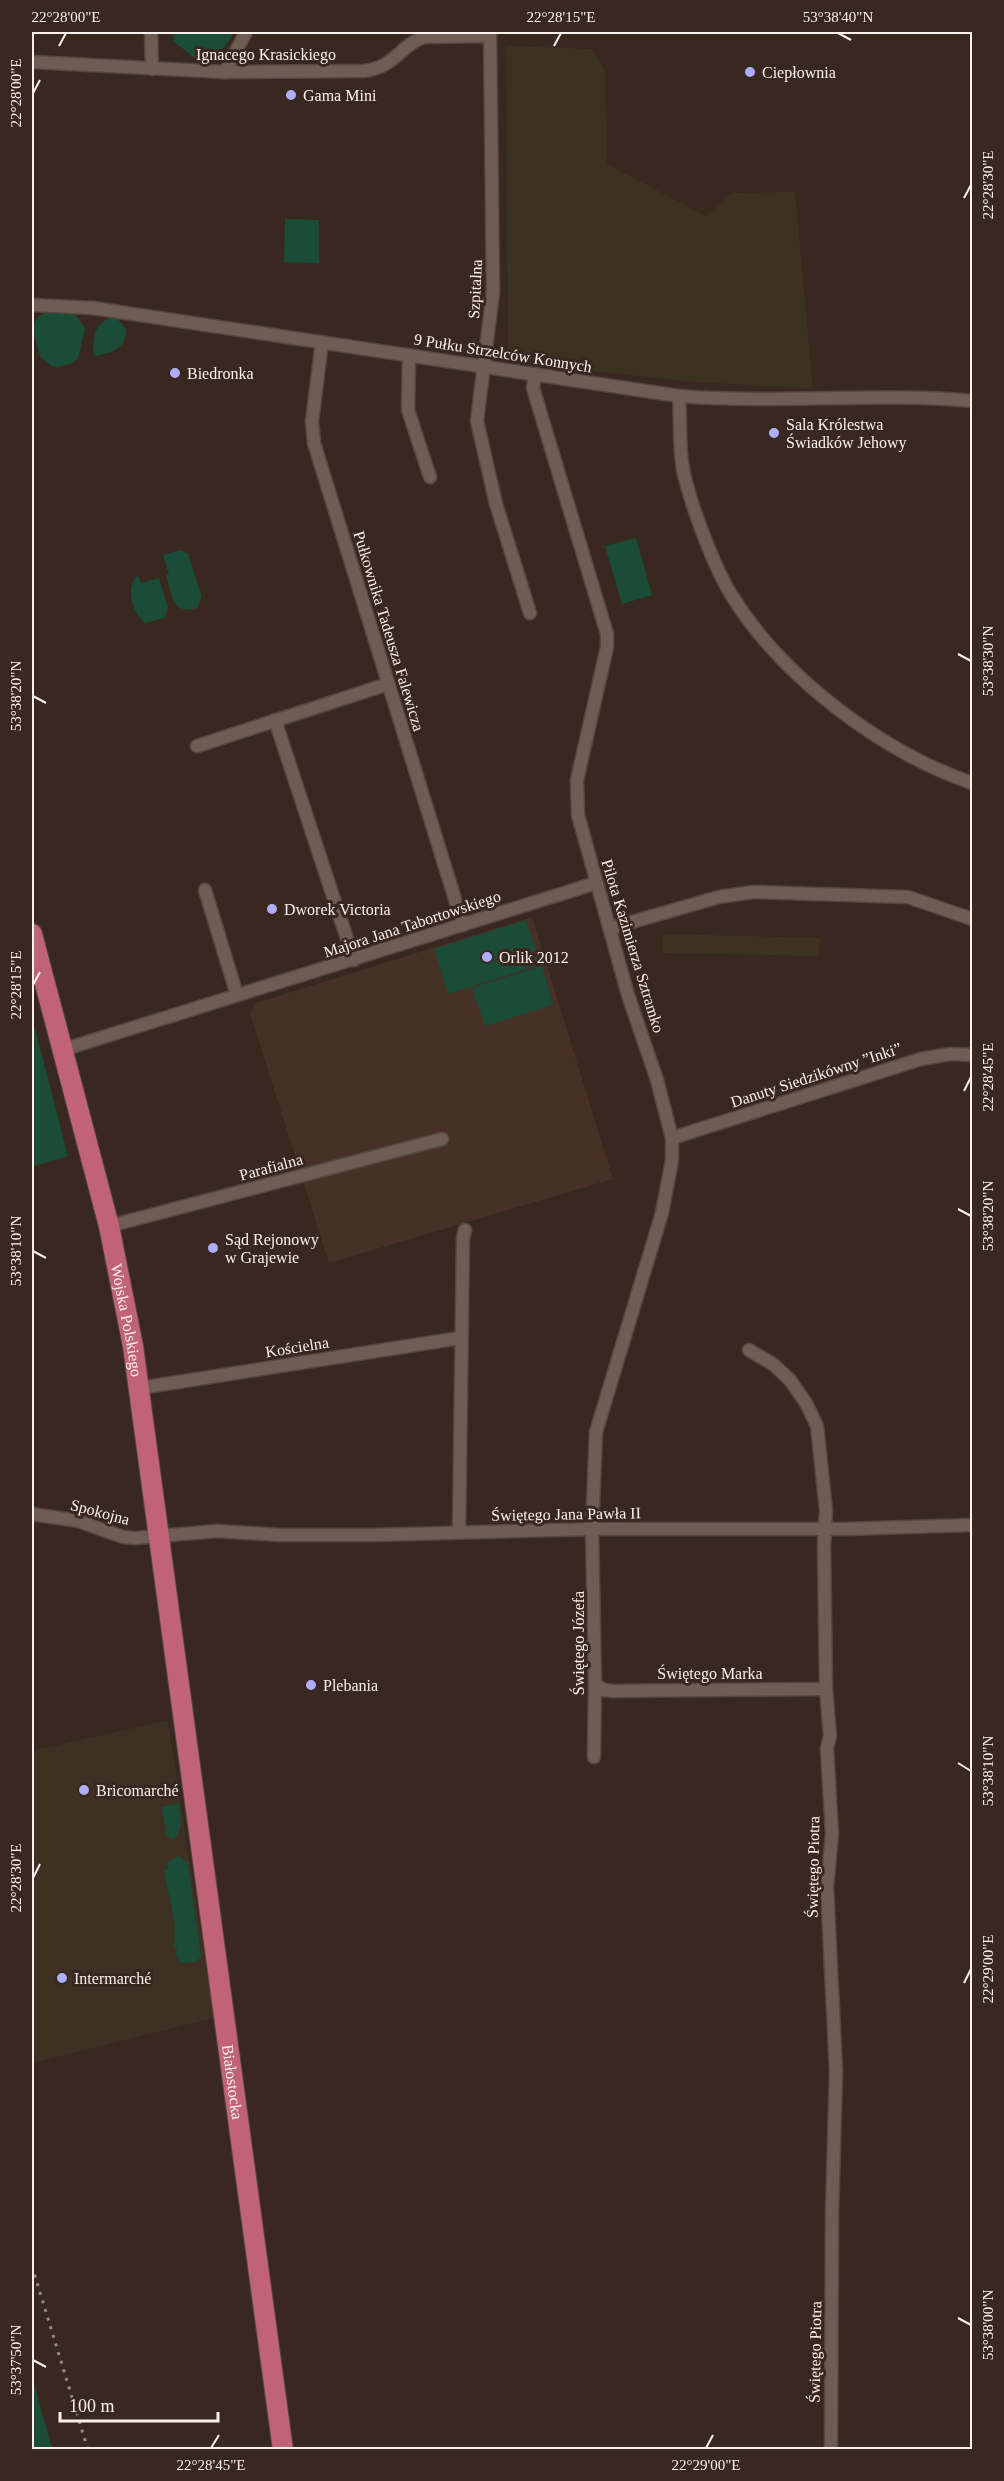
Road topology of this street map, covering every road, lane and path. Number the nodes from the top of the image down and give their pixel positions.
1 (151, 32) edge
2 (246, 32) edge
3 (490, 34) edge
4 (413, 35) edge
5 (32, 62) edge
6 (152, 69) junction
7 (225, 72) junction
8 (32, 305) edge
9 (322, 342) junction
10 (409, 355) junction
11 (484, 367) junction
12 (535, 374) junction
13 (679, 396) junction
14 (972, 401) edge
15 (429, 477) dead end
16 (530, 613) dead end
17 (388, 684) junction
18 (275, 720) junction
19 (197, 746) dead end
20 (972, 783) edge
21 (596, 883) junction
22 (205, 891) dead end
23 (972, 920) edge
24 (463, 925) junction
25 (611, 928) junction
26 (32, 935) edge
27 (354, 960) junction
28 (237, 996) junction
29 (62, 1050) junction
30 (972, 1055) edge
31 (672, 1138) junction
32 (442, 1139) dead end
33 (109, 1226) junction
34 (465, 1230) dead end
35 (460, 1338) junction
36 (749, 1350) dead end
37 (140, 1388) junction
38 (32, 1514) edge
39 (972, 1525) edge
40 (825, 1528) junction
41 (592, 1529) junction
42 (459, 1532) junction
43 (160, 1537) junction
44 (595, 1684) junction
45 (826, 1689) junction
46 (184, 1715) joint
47 (594, 1757) dead end
48 (283, 2450) edge
49 (831, 2450) edge

1 - 6 street
2 - 7 street
3 - 4 street, Ignacego Krasickiego
3 - 11 street, Szpitalna
4 - 7 street, Ignacego Krasickiego
5 - 6 street, Ignacego Krasickiego
6 - 7 street, Ignacego Krasickiego
8 - 9 street, 9 Pułku Strzelców Konnych
9 - 10 street, 9 Pułku Strzelców Konnych
9 - 17 street, Pułkownika Tadeusza Falewicza
10 - 11 street, 9 Pułku Strzelców Konnych
10 - 15 street
11 - 12 street, 9 Pułku Strzelców Konnych
11 - 16 street, Szpitalna
12 - 13 street, 9 Pułku Strzelców Konnych
12 - 21 street, Pilota Kazimierza Sztramko
13 - 14 street, 9 Pułku Strzelców Konnych
13 - 20 street
17 - 18 street
17 - 24 street, Pułkownika Tadeusza Falewicza
18 - 19 street
18 - 27 street
21 - 24 street, Majora Jana Tabortowskiego
21 - 25 street, Pilota Kazimierza Sztramko
22 - 28 street
23 - 25 street
24 - 27 street, Majora Jana Tabortowskiego
25 - 31 street, Pilota Kazimierza Sztramko
26 - 29 main road, Wojska Polskiego
27 - 28 street, Majora Jana Tabortowskiego
28 - 29 street, Majora Jana Tabortowskiego
29 - 33 main road, Wojska Polskiego
30 - 31 street, Danuty Siedzikówny ”Inki”
31 - 41 street, Pilota Kazimierza Sztramko
32 - 33 street, Parafialna
33 - 37 main road, Wojska Polskiego
34 - 35 street
35 - 37 street, Kościelna
35 - 42 street
36 - 40 street, Świętego Piotra
37 - 43 main road, Wojska Polskiego
38 - 43 street, Spokojna
39 - 40 street, Świętego Jana Pawła II
40 - 41 street, Świętego Jana Pawła II
40 - 45 street, Świętego Piotra
41 - 42 street, Świętego Jana Pawła II
41 - 44 street, Świętego Józefa
42 - 43 street, Świętego Jana Pawła II
43 - 46 main road, Wojska Polskiego
44 - 45 street, Świętego Marka
44 - 47 street, Świętego Józefa
45 - 49 street, Świętego Piotra
46 - 48 main road, Białostocka

